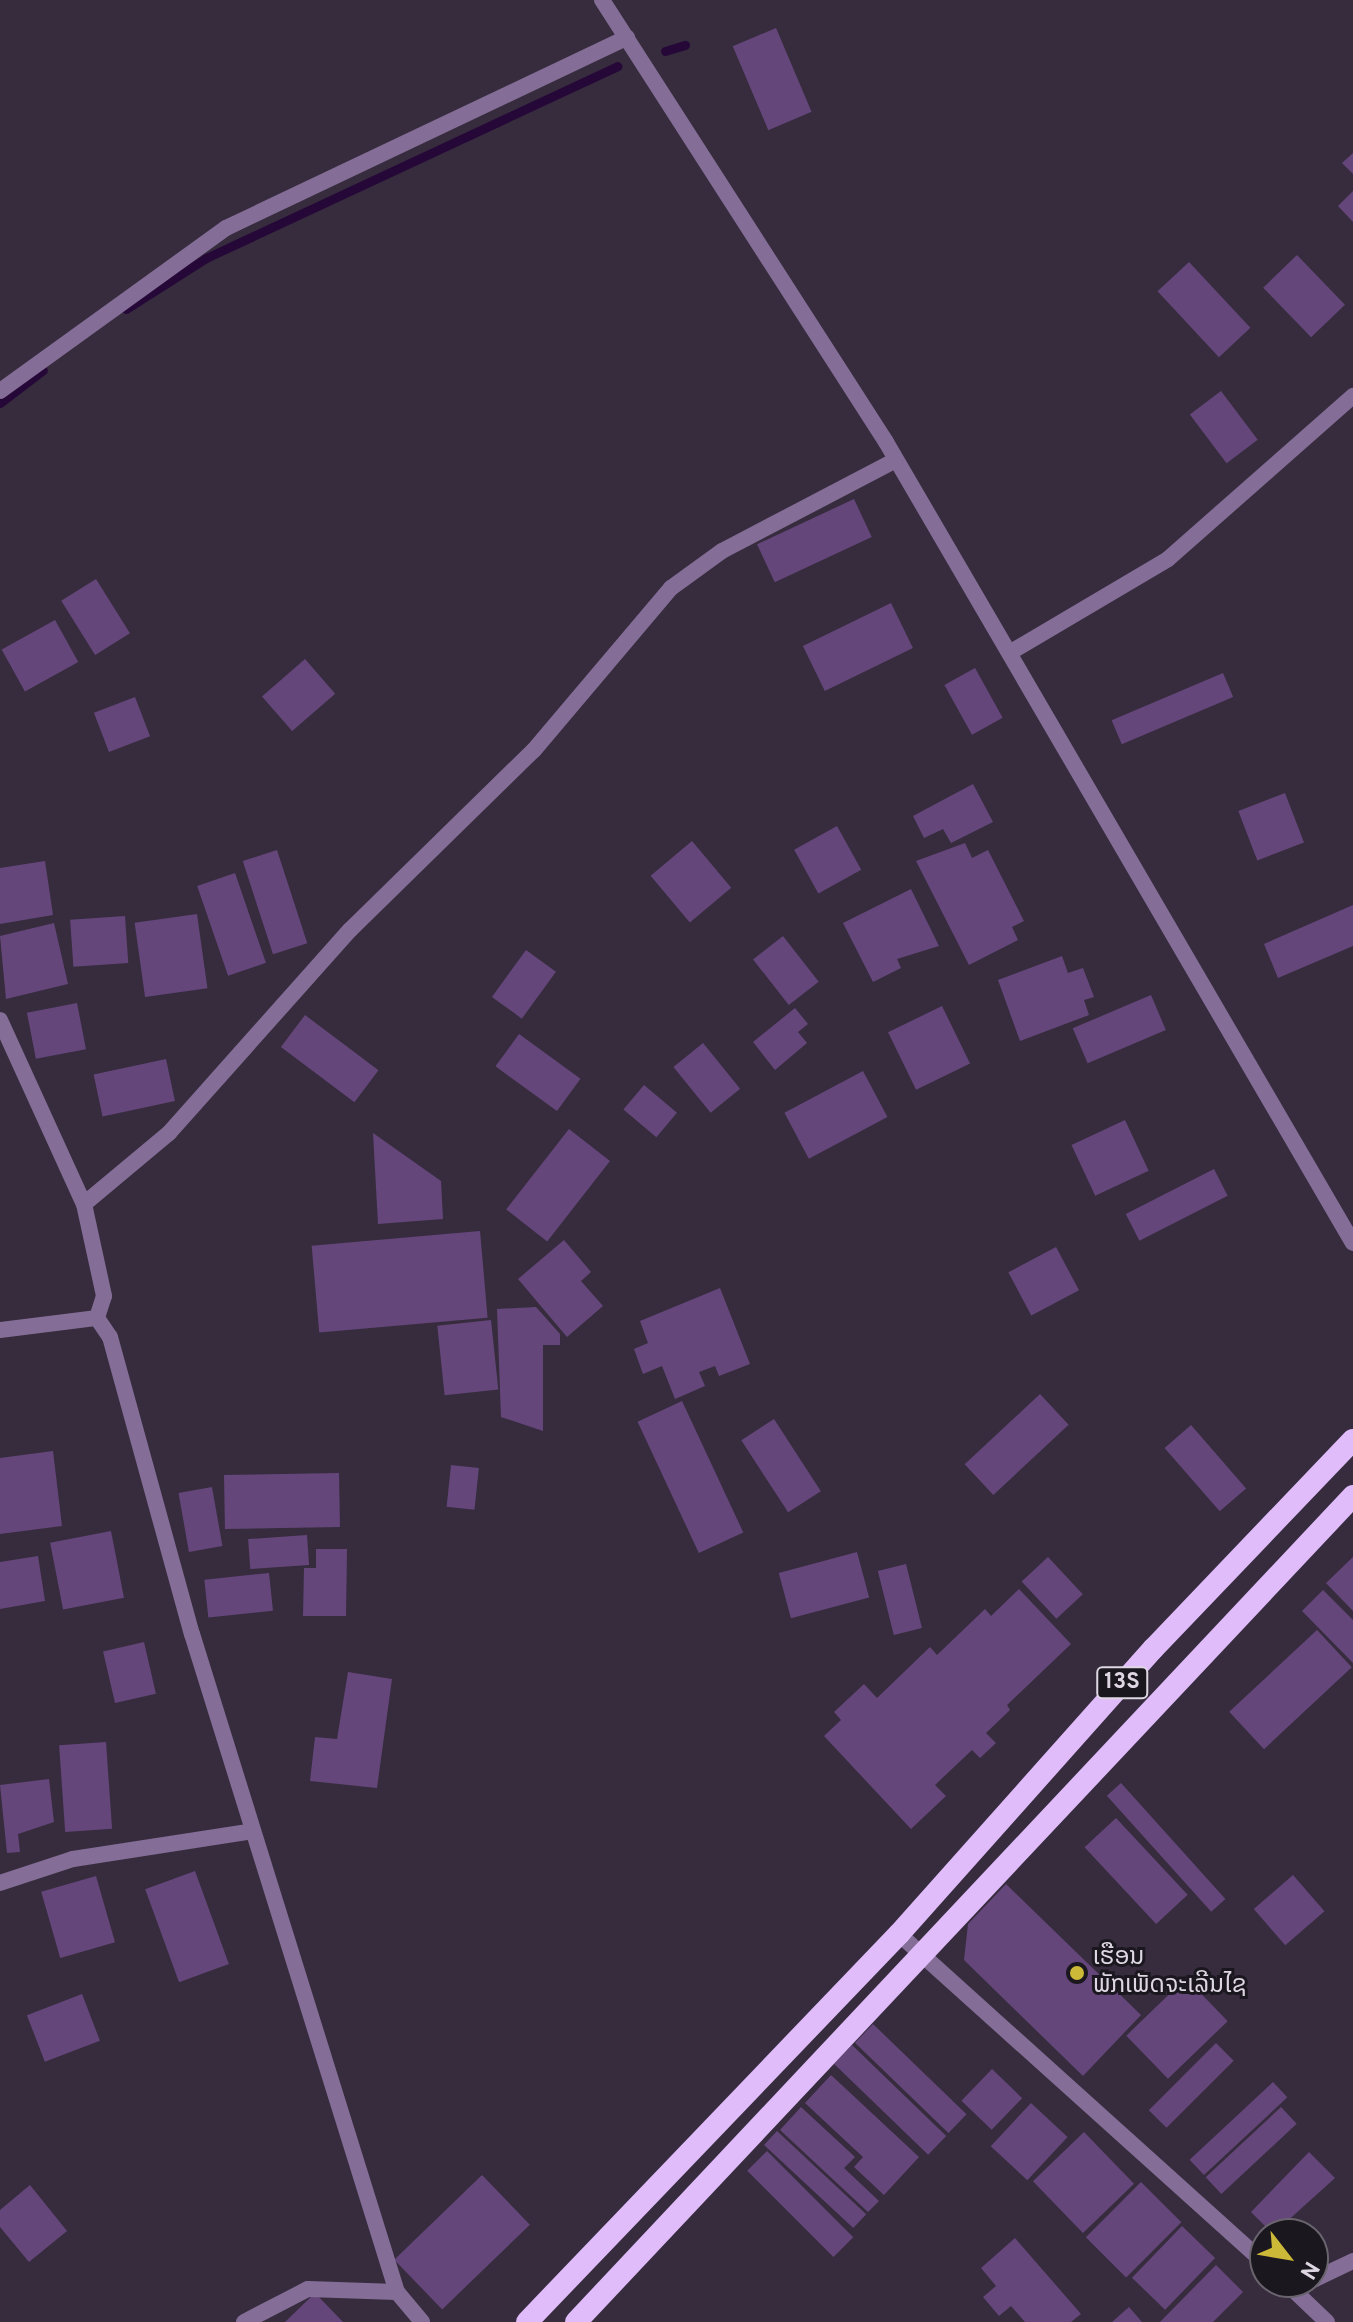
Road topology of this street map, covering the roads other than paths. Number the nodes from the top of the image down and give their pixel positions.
1 (602, 0) edge
2 (627, 38) junction
3 (0, 391) edge
4 (1353, 396) edge
5 (896, 460) junction
6 (1011, 652) junction
7 (0, 1020) edge
8 (84, 1204) junction
9 (1353, 1243) edge
10 (97, 1318) junction
11 (0, 1330) edge
12 (1353, 1440) edge
13 (1353, 1496) edge
14 (253, 1831) junction
15 (0, 1883) edge
16 (899, 1934) junction
17 (924, 1955) junction
18 (1249, 2250) edge
19 (1353, 2261) edge
20 (1329, 2271) edge
21 (397, 2292) junction
22 (1310, 2298) edge
23 (244, 2322) edge
24 (422, 2322) edge
25 (527, 2322) edge
26 (576, 2322) edge
27 (1327, 2322) edge

1 - 2 street
2 - 3 street
2 - 5 street
4 - 6 street
5 - 6 street
5 - 8 street
6 - 9 street
7 - 8 street
8 - 10 street
10 - 11 street
10 - 14 street
12 - 16 highway, 13S
13 - 17 highway, 13S
14 - 15 street
14 - 21 street
16 - 17 street
16 - 25 highway, 13S
17 - 18 street
17 - 26 highway, 13S
19 - 20 street
21 - 23 street
21 - 24 street
22 - 27 street

